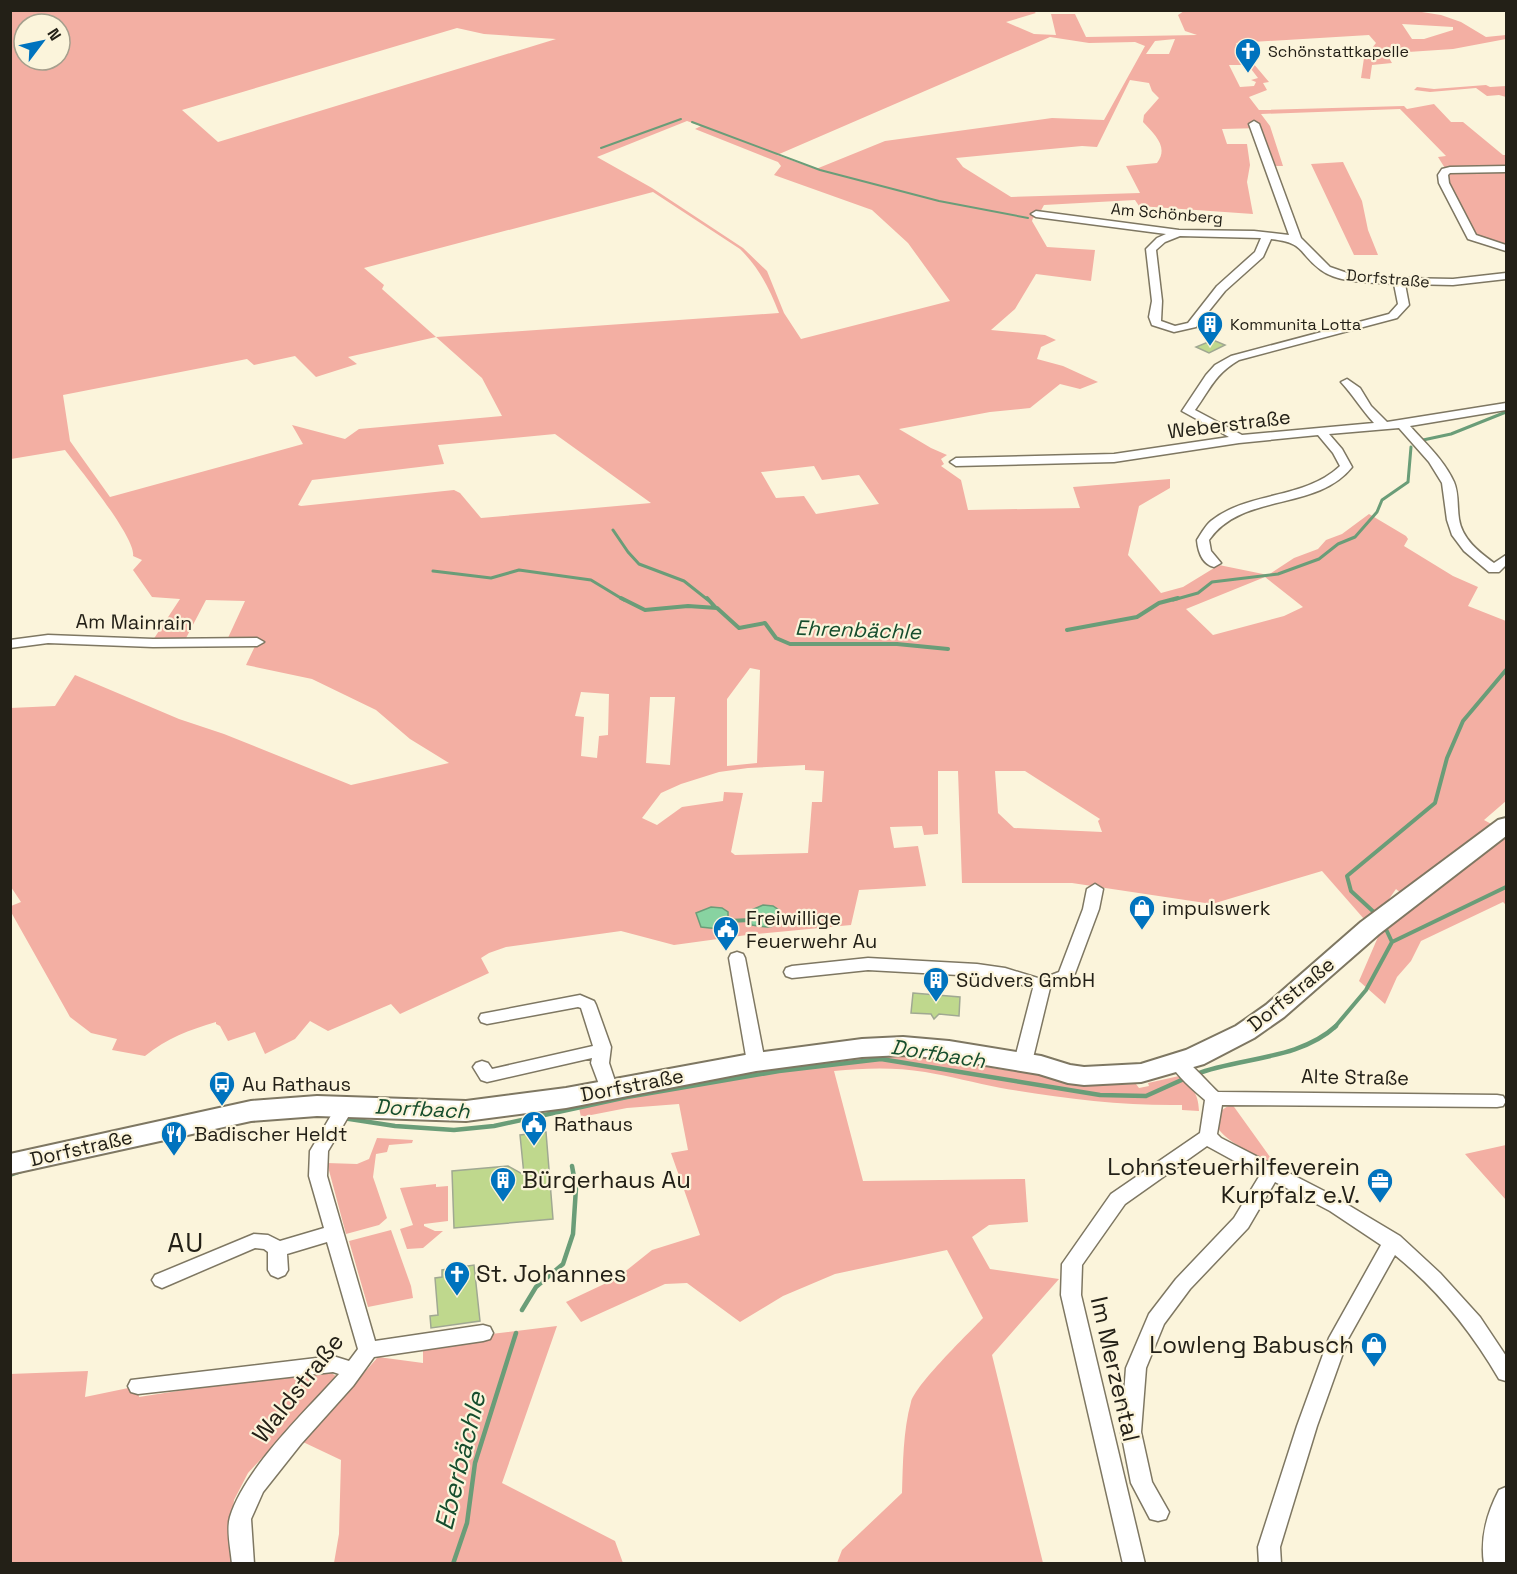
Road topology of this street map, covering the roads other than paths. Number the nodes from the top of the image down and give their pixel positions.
1 (1254, 124) dead end
2 (1506, 169) edge
3 (1036, 213) dead end
4 (1179, 233) junction
5 (1267, 235) junction
6 (1296, 239) junction
7 (1506, 248) edge
8 (1506, 276) edge
9 (1399, 281) junction
10 (1347, 382) dead end
11 (1506, 406) edge
12 (1402, 424) junction
13 (1384, 426) junction
14 (1322, 433) junction
15 (1239, 439) junction
16 (956, 462) dead end
17 (1506, 559) edge
18 (1214, 562) dead end
19 (257, 642) dead end
20 (10, 644) edge
21 (1506, 825) edge
22 (1095, 889) dead end
23 (737, 957) dead end
24 (792, 972) dead end
25 (1042, 984) junction
26 (487, 1017) dead end
27 (601, 1054) junction
28 (756, 1062) junction
29 (1032, 1063) junction
30 (1174, 1066) junction
31 (482, 1067) dead end
32 (609, 1090) junction
33 (1214, 1098) junction
34 (1497, 1101) dead end
35 (340, 1114) junction
36 (1208, 1136) junction
37 (10, 1164) edge
38 (1271, 1173) junction
39 (335, 1233) junction
40 (1393, 1241) junction
41 (277, 1249) junction
42 (278, 1270) dead end
43 (162, 1280) dead end
44 (483, 1333) dead end
45 (368, 1350) junction
46 (353, 1370) junction
47 (1506, 1373) edge
48 (138, 1386) dead end
49 (1506, 1496) edge
50 (1158, 1512) dead end
51 (243, 1563) edge
52 (1134, 1563) edge
53 (1270, 1563) edge
54 (1495, 1563) edge

1 - 6 street, Dorfstraße
2 - 7 street
3 - 4 street, Am Schönberg
4 - 5 street, Am Schönberg
4 - 5 street
5 - 6 street, Am Schönberg
6 - 9 street, Dorfstraße
8 - 9 street, Dorfstraße
9 - 15 street
10 - 13 street
11 - 12 street, Weberstraße
12 - 13 street, Weberstraße
12 - 17 street
13 - 14 street, Weberstraße
14 - 15 street, Weberstraße
14 - 18 street
15 - 16 street, Weberstraße
19 - 20 street, Am Mainrain
21 - 30 main road, Dorfstraße
22 - 25 street
23 - 28 street
24 - 25 street
25 - 29 street
26 - 27 street
27 - 31 street
27 - 32 street
28 - 29 main road, Dorfstraße
28 - 32 main road, Dorfstraße
29 - 30 main road, Dorfstraße
30 - 33 street
32 - 35 main road, Dorfstraße
33 - 34 street, Alte Straße
33 - 36 street
35 - 37 main road, Dorfstraße
35 - 39 street, Waldstraße
36 - 38 street
36 - 52 street, Im Merzental
38 - 40 street
38 - 50 street
39 - 41 street
39 - 45 street, Waldstraße
40 - 47 street
40 - 53 street
41 - 42 street
41 - 43 street
44 - 45 street
45 - 46 street, Waldstraße
46 - 48 street
46 - 51 street, Waldstraße
49 - 54 street

